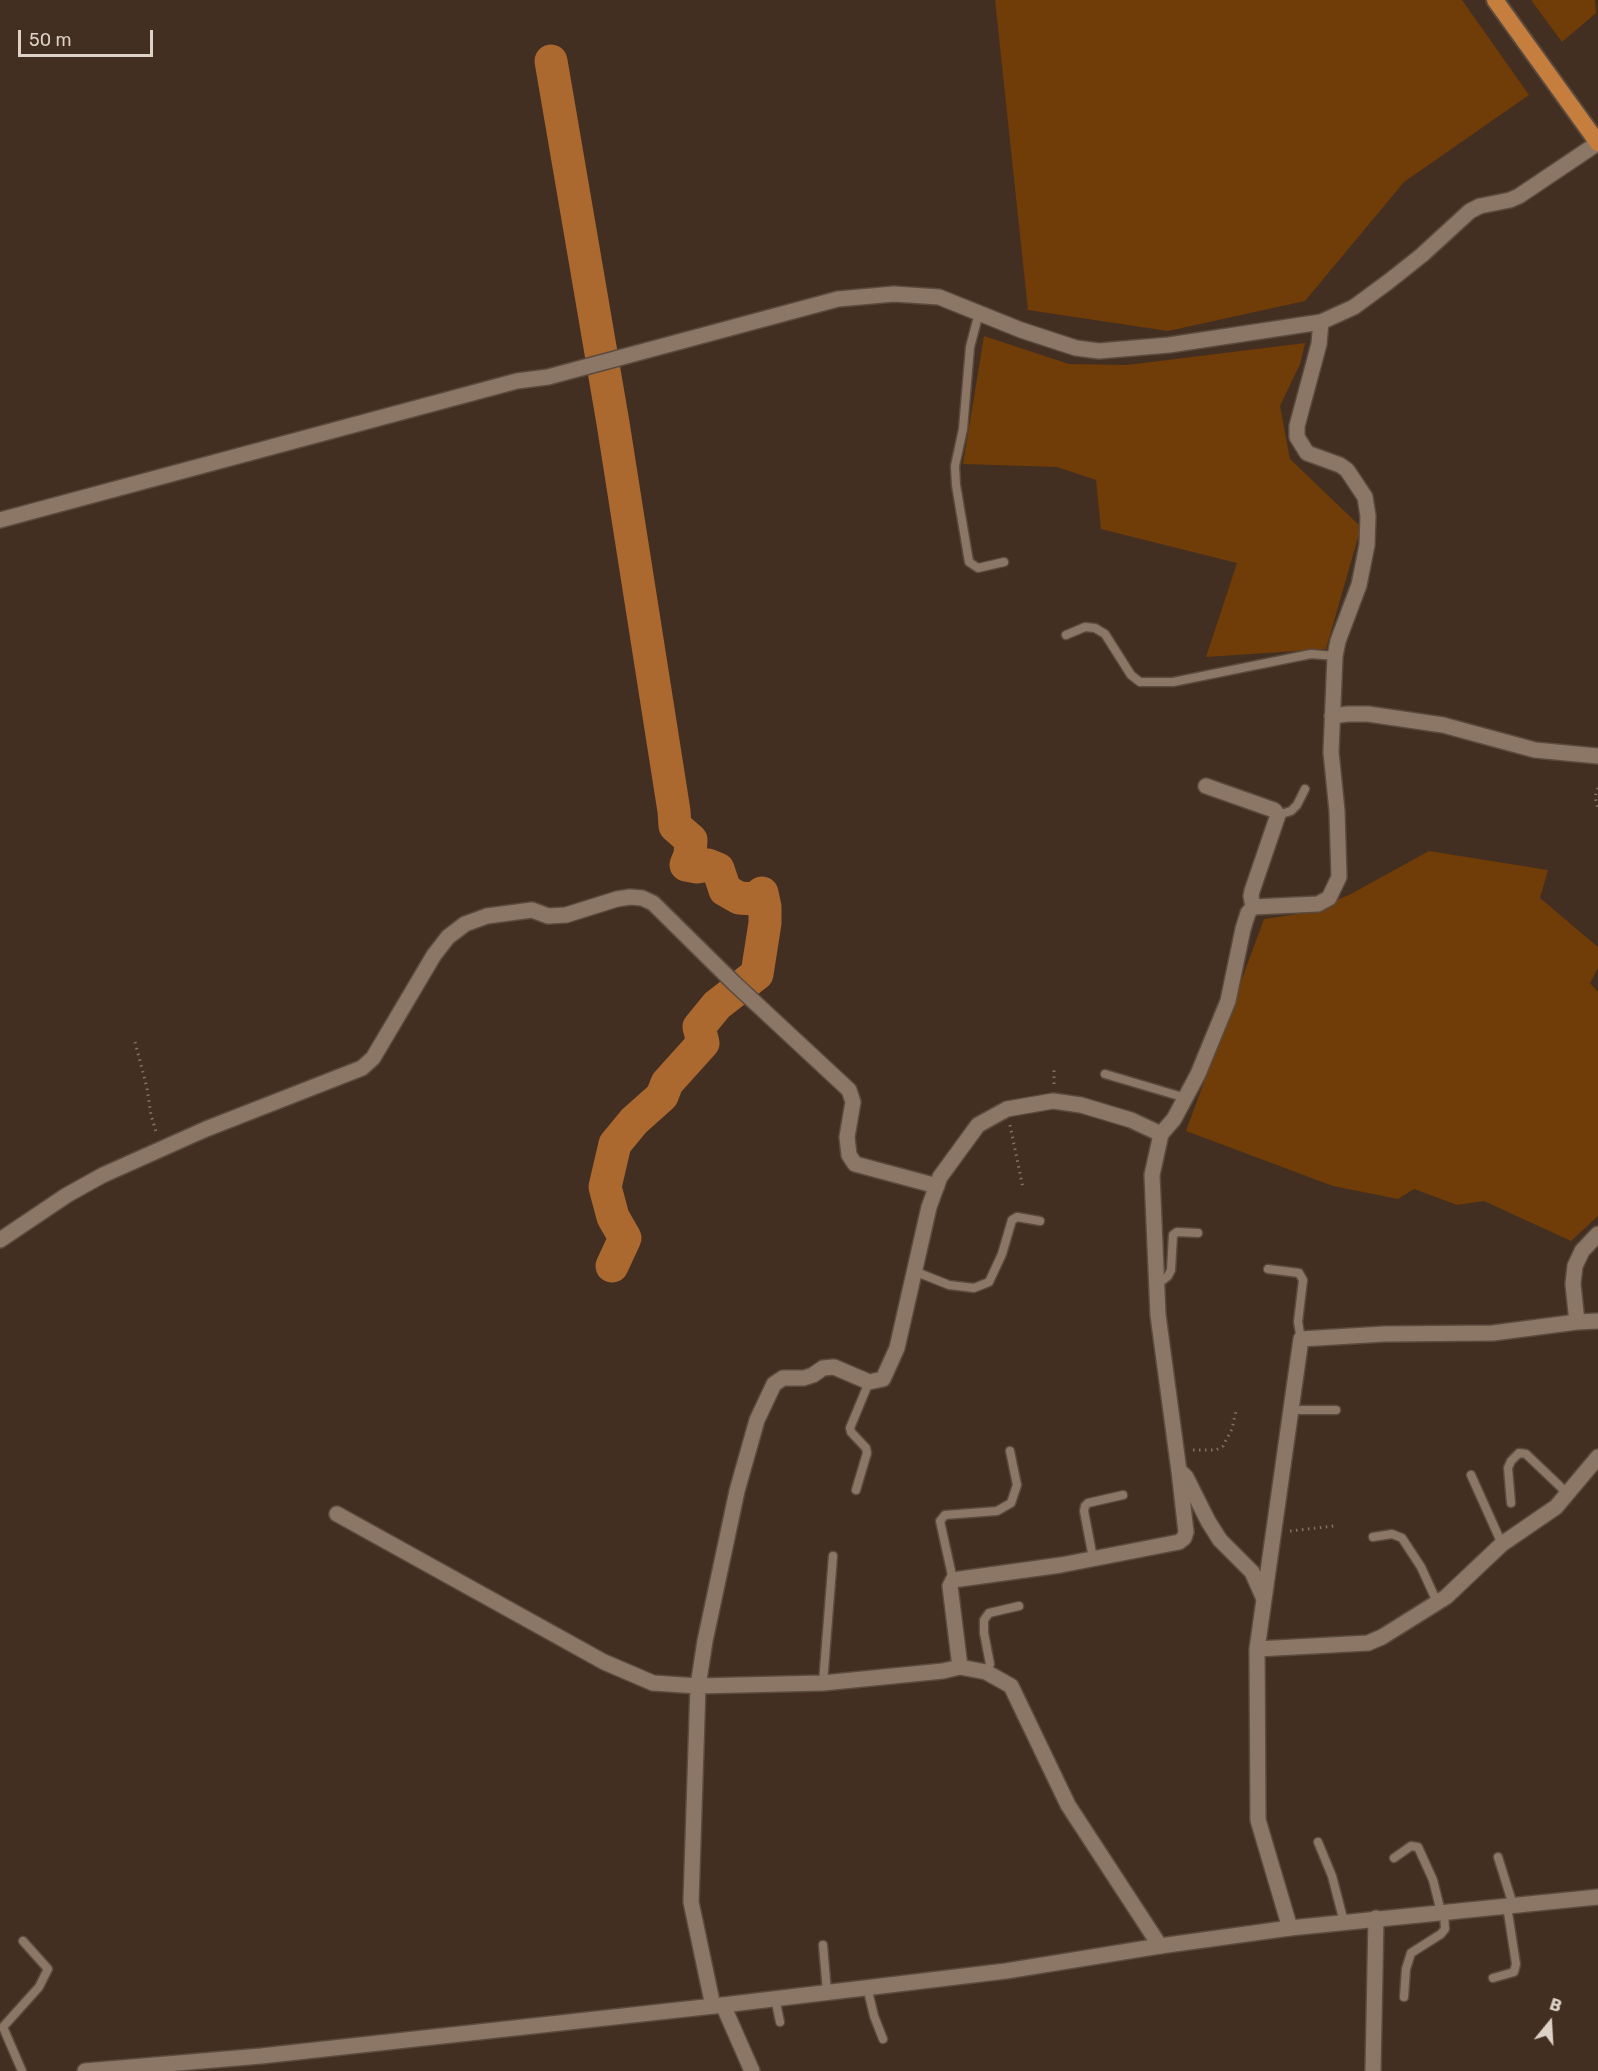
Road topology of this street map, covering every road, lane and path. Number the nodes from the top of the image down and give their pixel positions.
1 (1495, 0) edge
2 (1598, 143) edge
3 (979, 313) junction
4 (1322, 322) junction
5 (0, 520) edge
6 (1004, 562) dead end
7 (1066, 635) dead end
8 (1335, 656) junction
9 (1332, 716) junction
10 (1598, 756) edge
11 (1206, 786) dead end
12 (1598, 788) edge
13 (1305, 789) dead end
14 (1598, 809) edge
15 (1278, 815) junction
16 (1253, 907) junction
17 (135, 1042) dead end
18 (1105, 1074) dead end
19 (1186, 1098) junction
20 (1006, 1109) junction
21 (1161, 1134) junction
22 (161, 1148) junction
23 (937, 1186) junction
24 (1023, 1188) dead end
25 (1040, 1221) dead end
26 (1198, 1233) dead end
27 (1598, 1234) edge
28 (0, 1240) edge
29 (1268, 1269) dead end
30 (914, 1271) junction
31 (1158, 1285) junction
32 (1598, 1321) edge
33 (1577, 1322) junction
34 (1301, 1338) junction
35 (869, 1383) junction
36 (1290, 1410) junction
37 (1336, 1410) dead end
38 (1236, 1411) dead end
39 (1176, 1448) junction
40 (1010, 1451) dead end
41 (1598, 1457) edge
42 (1179, 1471) junction
43 (1471, 1475) dead end
44 (856, 1490) dead end
45 (1567, 1493) junction
46 (1123, 1495) dead end
47 (1511, 1503) dead end
48 (337, 1514) dead end
49 (1334, 1526) dead end
50 (1273, 1533) junction
51 (1373, 1537) dead end
52 (1502, 1544) junction
53 (833, 1556) dead end
54 (1094, 1558) junction
55 (953, 1580) junction
56 (1264, 1599) junction
57 (1437, 1602) junction
58 (1019, 1606) dead end
59 (1257, 1648) junction
60 (960, 1667) junction
61 (986, 1672) junction
62 (823, 1683) junction
63 (698, 1686) junction
64 (1318, 1842) dead end
65 (1498, 1857) dead end
66 (1394, 1858) dead end
67 (1598, 1897) edge
68 (1510, 1906) junction
69 (1442, 1912) junction
70 (1376, 1918) junction
71 (1344, 1922) junction
72 (1290, 1928) junction
73 (23, 1941) dead end
74 (823, 1945) dead end
75 (1160, 1946) junction
76 (1493, 1978) dead end
77 (867, 1988) junction
78 (828, 1992) junction
79 (1404, 1997) dead end
80 (776, 1998) junction
81 (718, 2005) junction
82 (780, 2022) dead end
83 (883, 2039) dead end
84 (22, 2071) edge
85 (85, 2071) edge
86 (752, 2071) edge
87 (1373, 2071) edge

1 - 2 highway
2 - 4 street
3 - 4 street
3 - 5 street
3 - 6 lane
4 - 8 street
7 - 8 lane
8 - 9 street
9 - 10 street
9 - 16 street
11 - 15 street
12 - 14 path
13 - 15 lane
15 - 16 street
16 - 19 street
17 - 22 path
18 - 19 lane
19 - 21 street
20 - 21 street
20 - 23 street
20 - 24 path
21 - 31 street
22 - 23 street
22 - 28 street
23 - 30 street
25 - 30 lane
26 - 31 lane
27 - 33 street
29 - 34 lane
30 - 35 street
31 - 39 street
32 - 33 street
33 - 34 street
34 - 36 street
35 - 44 lane
35 - 63 street
36 - 37 lane
36 - 50 street
38 - 39 path
39 - 42 street
40 - 55 lane
41 - 45 street
42 - 54 street
42 - 56 street
43 - 52 lane
45 - 47 lane
45 - 52 street
46 - 54 lane
48 - 63 street
49 - 50 path
50 - 56 street
51 - 57 lane
52 - 57 street
53 - 62 lane
54 - 55 street
55 - 60 street
56 - 59 street
57 - 59 street
58 - 61 lane
59 - 72 street
60 - 61 street
60 - 62 street
61 - 75 street
62 - 63 street
63 - 81 street
64 - 71 lane
65 - 68 lane
66 - 69 lane
67 - 68 street
68 - 69 street
68 - 76 lane
69 - 70 street
69 - 79 lane
70 - 71 street
70 - 87 street
71 - 72 street
72 - 75 street
73 - 84 lane
74 - 78 lane
75 - 77 street
77 - 78 street
77 - 83 lane
78 - 80 street
80 - 81 street
80 - 82 lane
81 - 85 street
81 - 86 street

